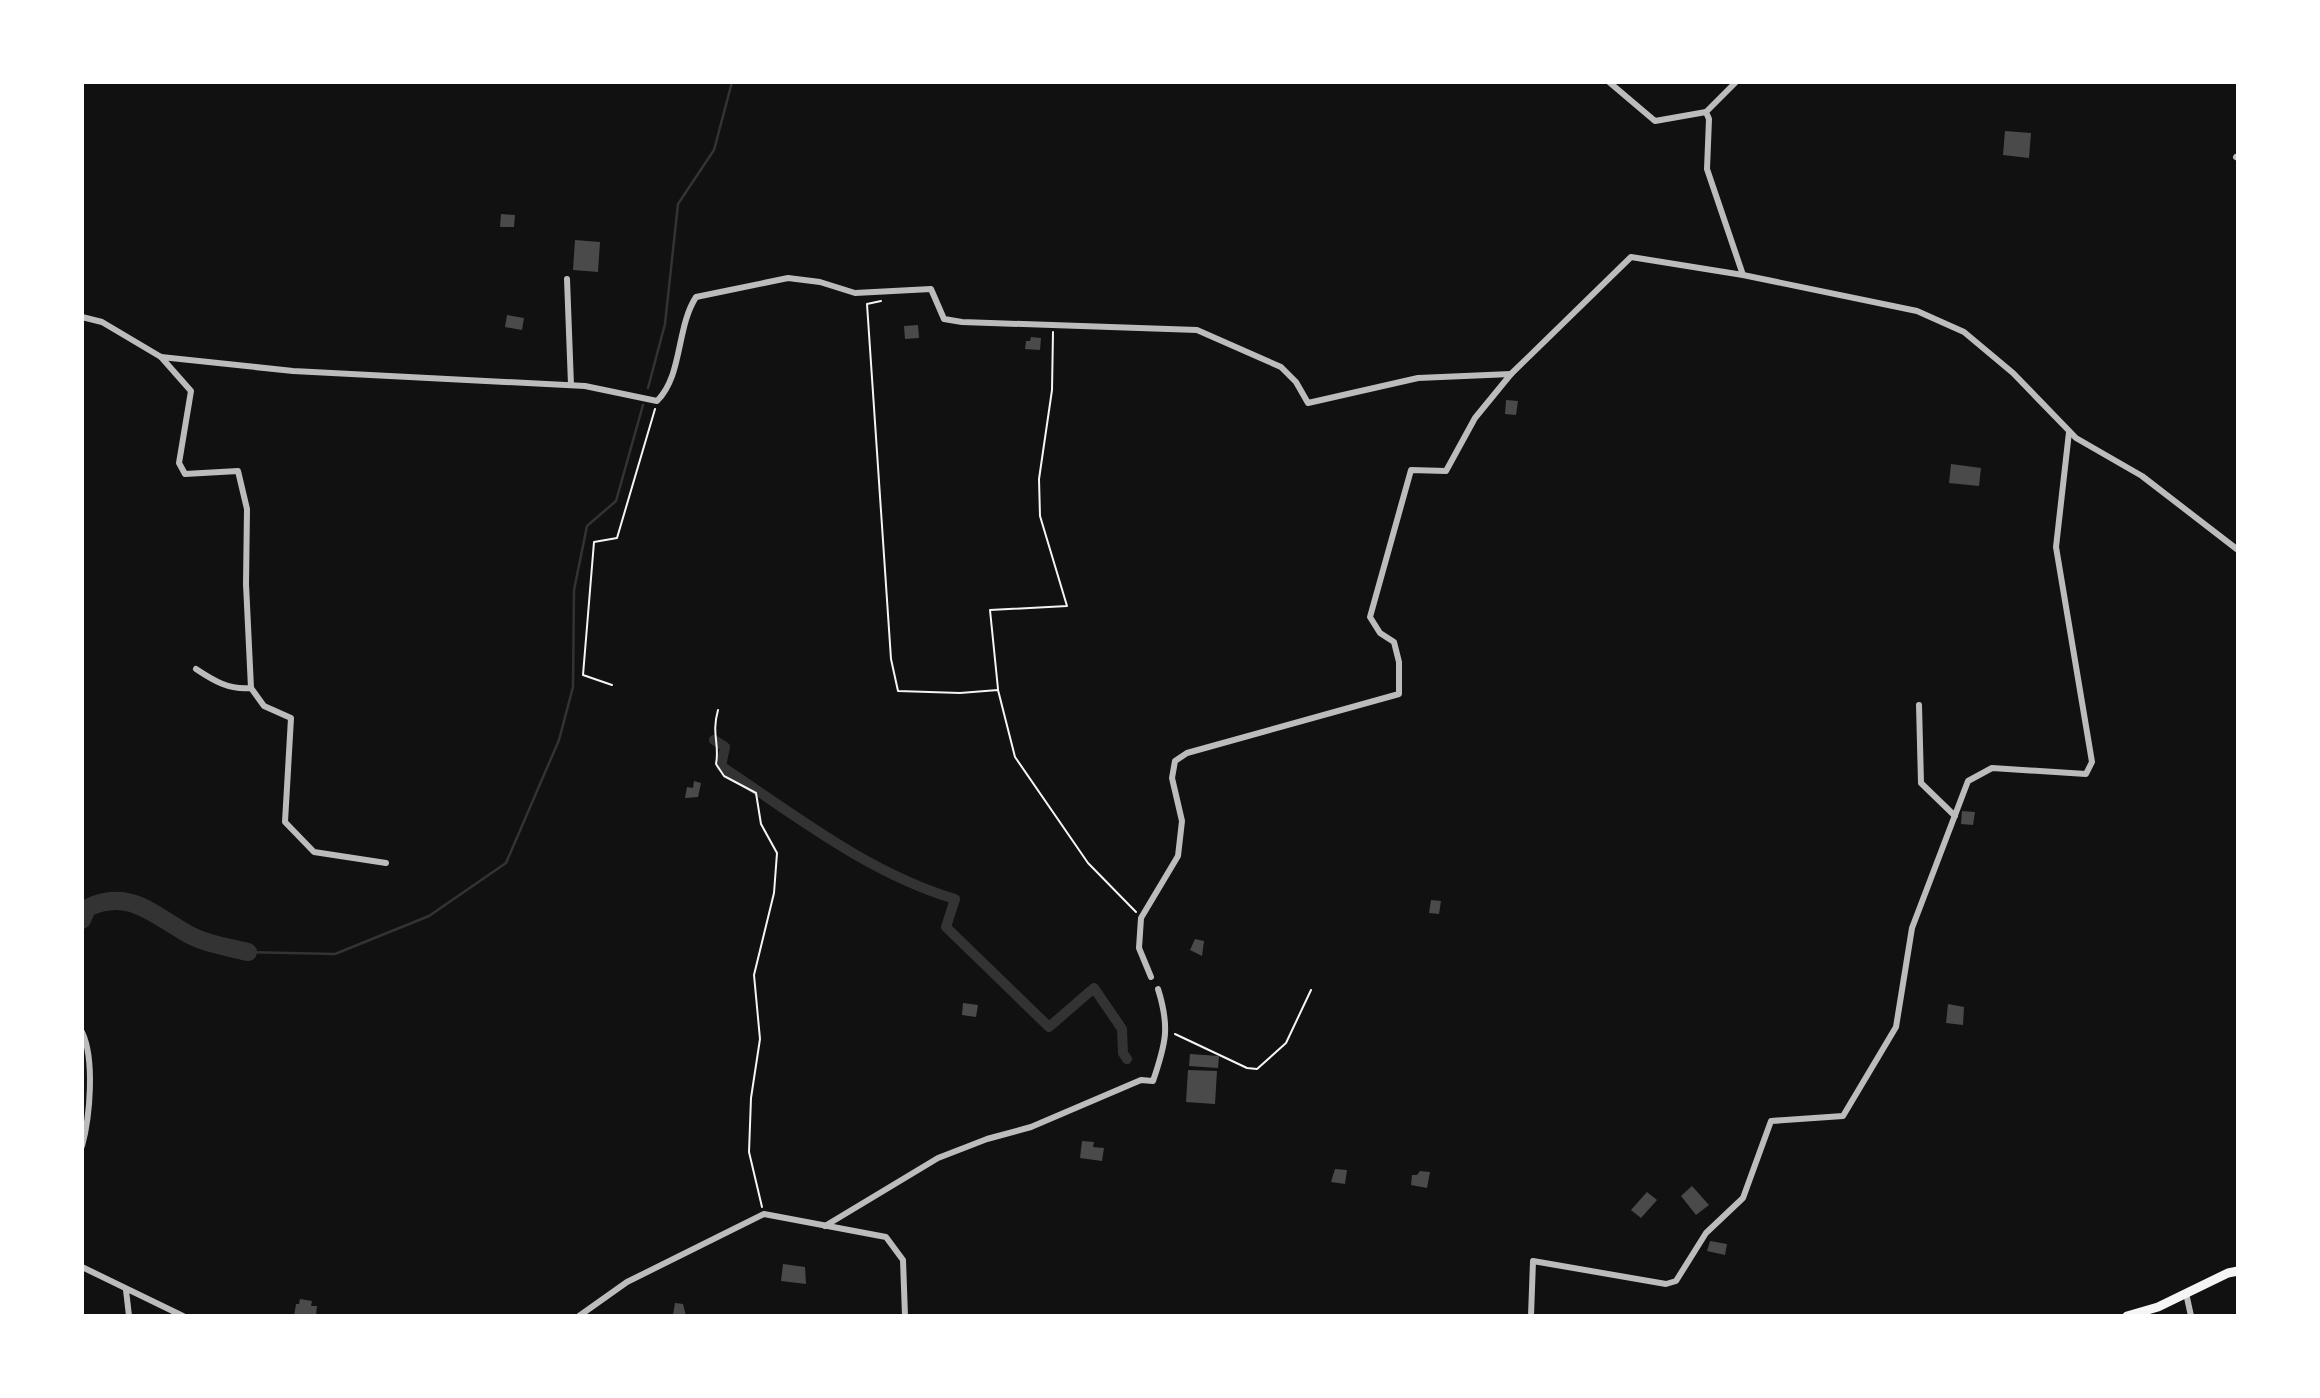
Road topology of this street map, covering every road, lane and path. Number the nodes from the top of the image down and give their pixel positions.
1 (1609, 82) edge
2 (1736, 82) edge
3 (1706, 112) junction
4 (1743, 275) junction
5 (567, 279) dead end
6 (893, 291) junction
7 (82, 317) edge
8 (1053, 324) junction
9 (162, 356) junction
10 (1511, 374) junction
11 (571, 384) junction
12 (657, 401) junction
13 (2069, 432) junction
14 (2238, 550) edge
15 (196, 669) dead end
16 (612, 685) dead end
17 (251, 688) junction
18 (998, 690) junction
19 (1919, 705) dead end
20 (718, 710) dead end
21 (1955, 816) junction
22 (386, 863) dead end
23 (1142, 918) junction
24 (1151, 977) dead end
25 (1158, 989) dead end
26 (1311, 990) dead end
27 (1167, 1031) junction
28 (82, 1032) edge
29 (82, 1146) edge
30 (764, 1214) junction
31 (825, 1226) junction
32 (82, 1267) edge
33 (2238, 1271) edge
34 (126, 1290) junction
35 (2186, 1293) junction
36 (129, 1316) edge
37 (183, 1316) edge
38 (579, 1316) edge
39 (905, 1316) edge
40 (1531, 1316) edge
41 (2127, 1316) edge
42 (2191, 1316) edge

1 - 3 street
2 - 3 street
3 - 4 street
4 - 10 street
4 - 13 street
5 - 11 street
6 - 8 street
6 - 12 street
6 - 18 path
7 - 9 street
8 - 10 street
8 - 18 path
9 - 11 street
9 - 17 street
10 - 23 street
11 - 12 street
12 - 16 path
13 - 14 street
13 - 21 street
15 - 17 street
17 - 22 street
18 - 23 path
19 - 21 street
20 - 30 path
21 - 40 street
23 - 24 street
25 - 27 street
26 - 27 path
27 - 31 street
28 - 29 street
30 - 31 street
30 - 38 street
31 - 39 street
32 - 34 street
33 - 35 main road
34 - 36 street
34 - 37 street
35 - 41 main road
35 - 42 street

